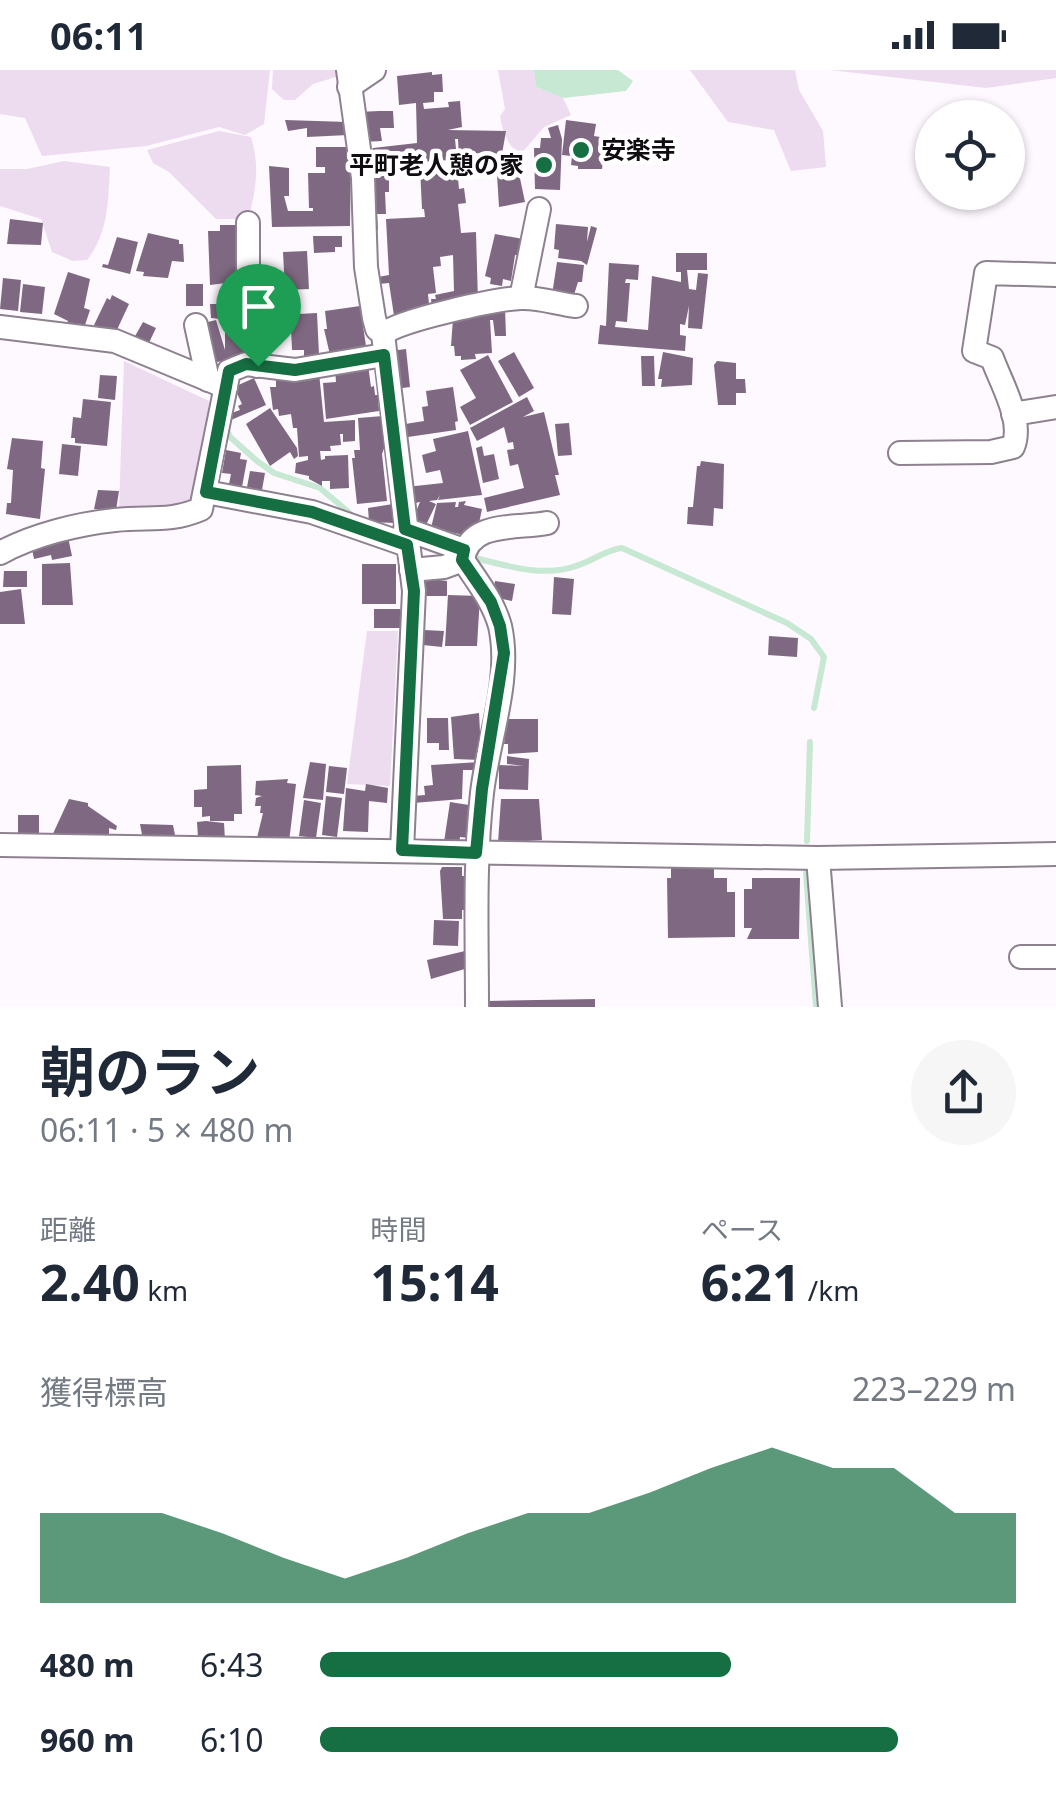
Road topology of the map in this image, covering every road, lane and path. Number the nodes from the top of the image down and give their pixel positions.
1 (374, 70) edge
2 (349, 78) edge
3 (538, 209) dead end
4 (248, 223) dead end
5 (1056, 275) edge
6 (521, 298) junction
7 (576, 306) dead end
8 (196, 324) dead end
9 (0, 328) edge
10 (383, 344) junction
11 (258, 366) junction
12 (219, 387) junction
13 (1056, 407) edge
14 (1013, 414) junction
15 (900, 453) dead end
16 (206, 492) junction
17 (547, 522) dead end
18 (406, 537) junction
19 (0, 553) edge
20 (463, 555) junction
21 (411, 570) junction
22 (0, 845) edge
23 (402, 850) junction
24 (476, 853) junction
25 (1056, 854) edge
26 (818, 858) junction
27 (1020, 956) dead end
28 (1056, 957) edge
29 (477, 1007) edge
30 (830, 1007) edge

1 - 2 street
2 - 10 street
3 - 6 street
4 - 11 street
5 - 14 street
6 - 7 street
6 - 10 street
8 - 12 street
9 - 12 street
10 - 11 street
10 - 18 street
11 - 12 street
12 - 16 street
13 - 14 street
14 - 15 street
16 - 18 street
16 - 19 street
17 - 20 street
18 - 20 street
18 - 21 street
20 - 21 street
20 - 24 street
21 - 23 street
22 - 23 street
23 - 24 street
24 - 26 street
24 - 29 street
25 - 26 street
26 - 30 street
27 - 28 street

